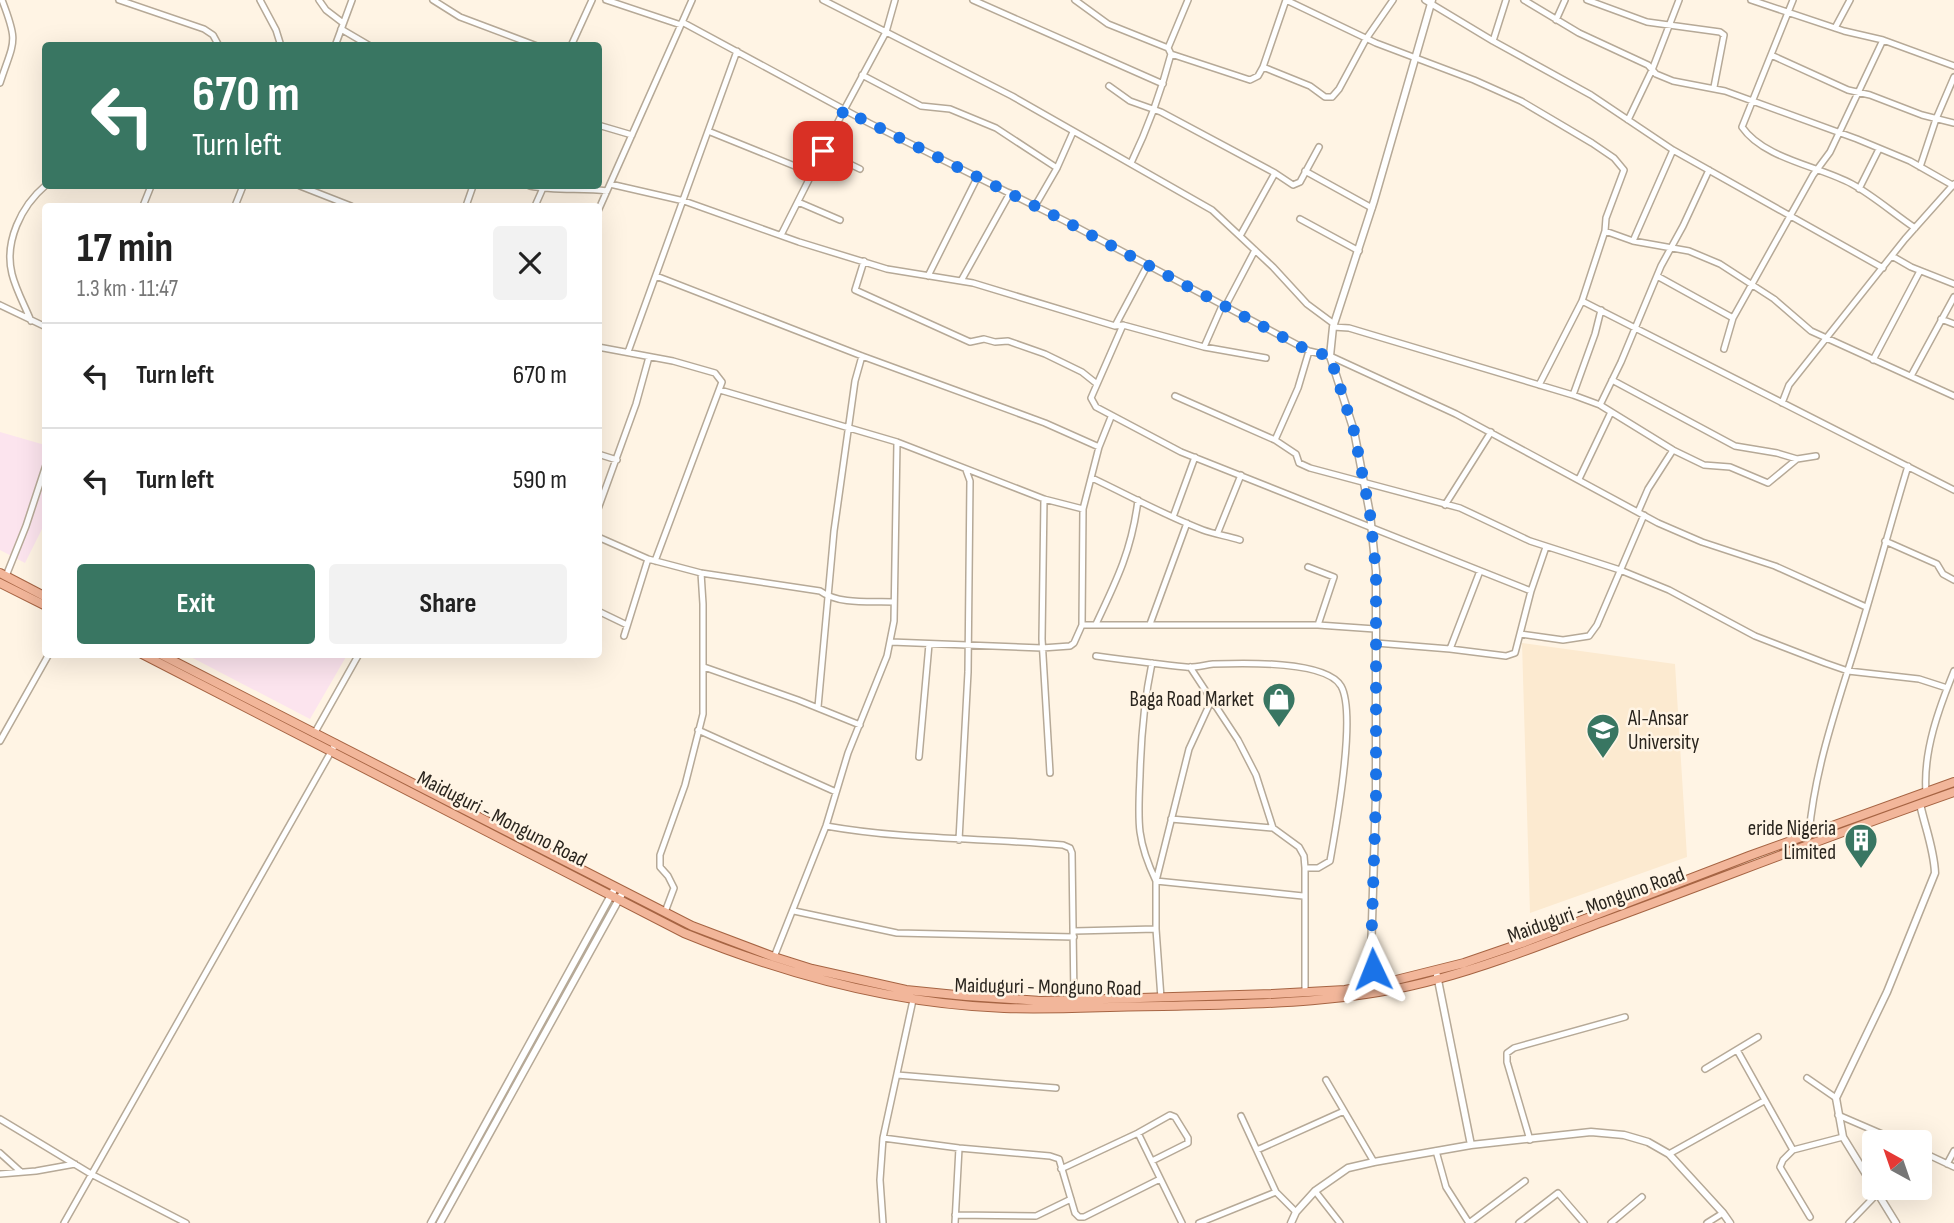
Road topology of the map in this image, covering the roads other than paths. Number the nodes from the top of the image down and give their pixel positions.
1 (2, 0) edge
2 (118, 0) edge
3 (260, 0) edge
4 (319, 0) edge
5 (352, 0) edge
6 (433, 0) edge
7 (592, 0) edge
8 (606, 0) edge
9 (692, 0) edge
10 (823, 0) edge
11 (895, 0) edge
12 (972, 0) edge
13 (1075, 0) edge
14 (1188, 0) edge
15 (1286, 0) edge
16 (1393, 0) edge
17 (1506, 0) edge
18 (1524, 0) edge
19 (1565, 0) edge
20 (1587, 0) edge
21 (1679, 0) edge
22 (1751, 0) edge
23 (1793, 0) edge
24 (1850, 0) edge
25 (1429, 1) edge
26 (1787, 11) junction
27 (1556, 20) junction
28 (681, 24) junction
29 (342, 26) junction
30 (1668, 26) junction
31 (1835, 28) junction
32 (886, 32) junction
33 (1366, 38) junction
34 (1883, 40) junction
35 (1493, 41) junction
36 (217, 42) edge
37 (280, 42) edge
38 (336, 42) edge
39 (364, 42) edge
40 (526, 42) edge
41 (573, 42) edge
42 (737, 51) junction
43 (1169, 51) junction
44 (1771, 55) junction
45 (1417, 59) junction
46 (1954, 66) edge
47 (1263, 67) junction
48 (1652, 70) junction
49 (862, 75) junction
50 (1954, 78) edge
51 (0, 83) edge
52 (1163, 84) junction
53 (1109, 86) dead end
54 (1714, 87) junction
55 (1859, 94) junction
56 (1751, 100) junction
57 (844, 110) junction
58 (1153, 110) junction
59 (1936, 119) junction
60 (1628, 120) junction
61 (1954, 123) edge
62 (602, 126) edge
63 (708, 131) junction
64 (1073, 132) junction
65 (1840, 133) junction
66 (632, 135) junction
67 (1319, 147) dead end
68 (1879, 149) junction
69 (1673, 150) junction
70 (823, 151) junction
71 (1131, 163) junction
72 (1920, 167) junction
73 (1057, 168) junction
74 (860, 169) dead end
75 (1709, 170) junction
76 (1305, 171) junction
77 (1817, 171) junction
78 (812, 173) junction
79 (1275, 173) junction
80 (978, 176) junction
81 (610, 184) junction
82 (1954, 185) edge
83 (42, 189) edge
84 (308, 189) edge
85 (591, 189) edge
86 (1859, 189) junction
87 (607, 191) junction
88 (1010, 193) junction
89 (684, 201) junction
90 (798, 202) junction
91 (343, 203) edge
92 (602, 203) edge
93 (1035, 205) junction
94 (1372, 208) junction
95 (1791, 214) junction
96 (1300, 219) dead end
97 (840, 220) dead end
98 (1915, 228) junction
99 (1605, 231) junction
100 (781, 235) junction
101 (1240, 236) junction
102 (1633, 241) junction
103 (1671, 248) junction
104 (1255, 250) junction
105 (1359, 251) junction
106 (1892, 256) junction
107 (864, 261) junction
108 (1146, 266) junction
109 (1883, 268) junction
110 (1920, 271) junction
111 (656, 276) junction
112 (928, 276) junction
113 (1657, 276) junction
114 (961, 281) junction
115 (1752, 284) junction
116 (1954, 284) edge
117 (1954, 297) edge
118 (1582, 301) junction
119 (0, 304) edge
120 (1223, 307) junction
121 (1601, 310) junction
122 (1733, 318) junction
123 (1941, 319) junction
124 (31, 321) junction
125 (1954, 324) edge
126 (42, 325) edge
127 (1123, 325) junction
128 (1115, 326) junction
129 (1334, 326) junction
130 (1636, 327) junction
131 (1827, 339) junction
132 (1204, 347) junction
133 (602, 348) edge
134 (1724, 349) dead end
135 (1309, 351) junction
136 (628, 352) junction
137 (862, 356) junction
138 (1330, 356) junction
139 (649, 357) junction
140 (1266, 358) dead end
141 (1873, 360) junction
142 (1910, 376) junction
143 (1612, 380) junction
144 (1097, 384) junction
145 (1538, 385) junction
146 (720, 390) junction
147 (1573, 395) junction
148 (1175, 396) dead end
149 (1954, 396) edge
150 (1782, 403) junction
151 (1600, 405) junction
152 (1611, 412) junction
153 (1111, 417) junction
154 (848, 428) junction
155 (1492, 432) junction
156 (1275, 440) junction
157 (897, 442) junction
158 (1099, 447) junction
159 (1673, 450) junction
160 (602, 455) edge
161 (1816, 456) dead end
162 (1195, 457) junction
163 (617, 460) junction
164 (1797, 460) junction
165 (1908, 466) junction
166 (966, 469) junction
167 (1241, 475) junction
168 (42, 477) edge
169 (1092, 478) junction
170 (1579, 479) junction
171 (1364, 482) junction
172 (1954, 489) edge
173 (602, 499) edge
174 (1044, 499) junction
175 (1138, 500) junction
176 (1445, 505) junction
177 (1083, 509) junction
178 (1641, 514) junction
179 (1173, 517) junction
180 (1187, 523) junction
181 (1372, 526) junction
182 (1218, 532) junction
183 (602, 539) edge
184 (1240, 540) dead end
185 (1885, 541) junction
186 (1546, 547) junction
187 (652, 560) junction
188 (1308, 567) dead end
189 (1620, 570) junction
190 (1480, 571) junction
191 (701, 573) junction
192 (2, 578) edge
193 (1954, 580) edge
194 (1531, 591) junction
195 (42, 595) edge
196 (829, 597) junction
197 (894, 602) junction
198 (42, 603) edge
199 (1866, 607) junction
200 (602, 613) edge
201 (1096, 624) junction
202 (1150, 624) junction
203 (627, 625) junction
204 (1082, 625) junction
205 (1318, 625) junction
206 (1375, 629) junction
207 (1520, 634) junction
208 (624, 636) dead end
209 (891, 642) junction
210 (1376, 643) junction
211 (929, 644) junction
212 (968, 646) junction
213 (1042, 648) junction
214 (1450, 649) junction
215 (1096, 656) dead end
216 (47, 658) edge
217 (150, 658) edge
218 (168, 658) edge
219 (357, 658) edge
220 (1152, 663) junction
221 (704, 667) junction
222 (1190, 667) junction
223 (1848, 671) junction
224 (1954, 671) edge
225 (1947, 688) junction
226 (1212, 699) junction
227 (818, 707) junction
228 (860, 725) junction
229 (698, 730) junction
230 (314, 734) junction
231 (0, 741) edge
232 (334, 748) junction
233 (919, 757) dead end
234 (1050, 773) dead end
235 (1954, 782) edge
236 (836, 792) junction
237 (1926, 792) junction
238 (1954, 792) edge
239 (1920, 804) junction
240 (1171, 819) junction
241 (826, 826) junction
242 (1273, 828) junction
243 (1809, 839) junction
244 (959, 840) junction
245 (1305, 868) junction
246 (1156, 881) junction
247 (617, 894) junction
248 (1303, 895) junction
249 (794, 911) junction
250 (665, 912) junction
251 (1156, 929) junction
252 (1074, 934) junction
253 (774, 957) junction
254 (1436, 970) junction
255 (1438, 980) junction
256 (1375, 985) junction
257 (1304, 993) junction
258 (1161, 998) junction
259 (913, 1000) junction
260 (1074, 1000) junction
261 (1625, 1017) dead end
262 (1758, 1037) dead end
263 (1737, 1050) junction
264 (1705, 1069) dead end
265 (897, 1075) junction
266 (1807, 1078) dead end
267 (1326, 1080) dead end
268 (1056, 1088) dead end
269 (1836, 1098) junction
270 (1764, 1101) junction
271 (1344, 1111) junction
272 (1838, 1115) junction
273 (1241, 1116) dead end
274 (0, 1119) edge
275 (1873, 1130) edge
276 (1138, 1133) junction
277 (884, 1138) junction
278 (1843, 1138) junction
279 (1530, 1140) junction
280 (1471, 1145) junction
281 (960, 1148) junction
282 (1257, 1150) junction
283 (1793, 1150) junction
284 (1436, 1151) junction
285 (1954, 1151) edge
286 (0, 1154) edge
287 (1668, 1154) junction
288 (1932, 1157) edge
289 (1152, 1161) junction
290 (1374, 1162) junction
291 (75, 1164) junction
292 (1947, 1164) junction
293 (1954, 1167) edge
294 (1061, 1169) junction
295 (1862, 1169) edge
296 (21, 1172) junction
297 (0, 1174) edge
298 (91, 1174) junction
299 (1160, 1179) junction
300 (1525, 1181) dead end
301 (1315, 1191) junction
302 (1276, 1192) junction
303 (1642, 1197) dead end
304 (1071, 1199) junction
305 (1871, 1200) edge
306 (1881, 1200) edge
307 (1296, 1212) junction
308 (1723, 1213) junction
309 (955, 1216) junction
310 (1810, 1217) dead end
311 (1006, 1220) edge
312 (64, 1223) edge
313 (186, 1223) edge
314 (431, 1223) edge
315 (440, 1223) edge
316 (883, 1223) edge
317 (955, 1223) edge
318 (1182, 1223) edge
319 (1199, 1223) edge
320 (1291, 1223) edge
321 (1340, 1223) edge
322 (1469, 1223) edge
323 (1519, 1223) edge
324 (1584, 1223) edge
325 (1611, 1223) edge
326 (1707, 1223) edge
327 (1730, 1223) edge
328 (1849, 1223) edge
329 (1895, 1223) edge

1 - 51 street
2 - 36 street
3 - 37 street
4 - 29 street
5 - 29 street
6 - 40 street
7 - 41 street
8 - 28 street
9 - 28 street
10 - 32 street
11 - 32 street
12 - 52 street
13 - 43 street
14 - 43 street
15 - 33 street
15 - 47 street
16 - 33 street
17 - 35 street
18 - 27 street
19 - 27 street
20 - 30 street
21 - 30 street
22 - 26 street
23 - 26 street
24 - 31 street
25 - 35 street
25 - 45 street
26 - 31 street
26 - 44 street
27 - 48 street
28 - 42 street
28 - 66 street
29 - 38 street
29 - 39 street
30 - 48 street
30 - 54 street
31 - 34 street
32 - 49 street
32 - 64 street
33 - 45 street
33 - 47 street
34 - 46 street
34 - 55 street
35 - 60 street
42 - 57 street
42 - 63 street
43 - 47 street
43 - 52 street
44 - 55 street
44 - 56 street
45 - 94 street
45 - 99 street
48 - 54 street
48 - 60 street
49 - 57 street
49 - 73 street
50 - 59 street
52 - 58 street
53 - 58 street
54 - 56 street
55 - 59 street
55 - 65 street
56 - 65 street
56 - 77 street
57 - 70 street
57 - 80 street
58 - 71 street
58 - 79 street
59 - 61 street
59 - 72 street
60 - 69 street
62 - 66 street
63 - 78 street
63 - 89 street
64 - 71 street
64 - 73 street
65 - 68 street
65 - 77 street
66 - 81 street
67 - 76 street
68 - 72 street
68 - 86 street
69 - 75 street
69 - 102 street
70 - 74 street
70 - 78 street
71 - 101 street
72 - 82 street
73 - 93 street
75 - 95 street
75 - 103 street
76 - 79 street
76 - 94 street
77 - 86 street
77 - 95 street
78 - 90 street
79 - 101 street
80 - 88 street
80 - 112 street
81 - 87 street
81 - 89 street
82 - 98 street
83 - 124 street
84 - 91 street
85 - 87 street
86 - 98 street
87 - 92 street
88 - 93 street
88 - 114 street
89 - 100 street
89 - 111 street
90 - 97 street
90 - 100 street
93 - 108 street
94 - 105 street
95 - 109 street
95 - 115 street
96 - 105 street
98 - 106 street
99 - 102 street
99 - 118 street
100 - 107 street
101 - 104 street
102 - 103 street
103 - 113 street
103 - 115 street
104 - 120 street
104 - 129 street
105 - 129 street
106 - 109 street
106 - 110 street
107 - 112 street
107 - 144 street
108 - 120 street
108 - 128 street
109 - 131 street
110 - 116 street
110 - 141 street
111 - 136 street
111 - 137 street
112 - 114 street
113 - 122 street
113 - 130 street
114 - 128 street
115 - 122 street
115 - 131 street
117 - 123 street
118 - 121 street
118 - 145 street
119 - 124 street
120 - 132 street
120 - 135 street
121 - 130 street
121 - 147 street
122 - 134 street
123 - 125 street
123 - 142 street
124 - 126 street
127 - 128 street
127 - 132 street
127 - 144 street
129 - 138 street
129 - 145 street
130 - 143 street
130 - 150 street
131 - 141 street
131 - 150 street
132 - 140 street
133 - 136 street
135 - 138 street
135 - 156 street
136 - 139 street
137 - 154 street
137 - 158 street
138 - 155 street
138 - 171 street
139 - 146 street
139 - 163 street
141 - 142 street
142 - 149 street
143 - 151 street
143 - 164 street
144 - 153 street
145 - 147 street
146 - 154 street
146 - 187 street
147 - 151 street
148 - 156 street
150 - 165 street
151 - 152 street
152 - 159 street
152 - 170 street
153 - 158 street
153 - 162 street
154 - 157 street
154 - 196 street
155 - 170 street
155 - 176 street
156 - 171 street
157 - 166 street
157 - 197 street
158 - 169 street
159 - 164 street
159 - 178 street
160 - 163 street
161 - 164 street
162 - 167 street
162 - 179 street
163 - 173 street
165 - 172 street
165 - 185 street
166 - 174 street
166 - 212 street
167 - 181 street
167 - 182 street
168 - 192 street
169 - 175 street
169 - 177 street
170 - 178 street
171 - 176 street
171 - 181 street
174 - 177 street
174 - 213 street
175 - 179 street
175 - 201 street
176 - 186 street
177 - 204 street
178 - 189 street
178 - 199 street
179 - 180 street
180 - 182 street
180 - 202 street
181 - 190 street
181 - 206 street
182 - 184 street
183 - 187 street
185 - 193 street
185 - 199 street
186 - 189 street
186 - 194 street
187 - 191 street
187 - 203 street
188 - 205 street
189 - 207 street
189 - 223 street
190 - 194 street
190 - 214 street
191 - 196 street
191 - 221 street
192 - 195 main road
192 - 198 main road
194 - 207 street
196 - 197 street
196 - 227 street
197 - 209 street
199 - 223 street
200 - 203 street
201 - 202 street
201 - 204 street
202 - 205 street
203 - 208 street
204 - 213 street
205 - 206 street
206 - 210 street
207 - 214 street
209 - 211 street
209 - 228 street
210 - 214 street
210 - 256 street
211 - 212 street
211 - 233 street
212 - 213 street
212 - 244 street
213 - 234 street
215 - 220 street
216 - 231 street
217 - 232 main road, Maiduguri - Monguno Road
218 - 230 main road, Maiduguri - Monguno Road
219 - 230 street
220 - 222 street
220 - 246 street
221 - 227 street
221 - 229 street
222 - 226 street
222 - 245 street
223 - 225 street
223 - 243 street
224 - 225 street
225 - 237 street
226 - 240 street
226 - 242 street
227 - 228 street
228 - 236 street
229 - 236 street
229 - 250 street
230 - 232 main road, Maiduguri - Monguno Road
232 - 247 main road, Maiduguri - Monguno Road
232 - 298 street
235 - 237 main road, Maiduguri - Monguno Road
236 - 241 street
237 - 243 main road, Maiduguri - Monguno Road
238 - 239 main road, Maiduguri - Monguno Road
239 - 243 main road, Maiduguri - Monguno Road
239 - 269 street
240 - 242 street
240 - 246 street
241 - 244 street
241 - 249 street
242 - 245 street
243 - 254 main road, Maiduguri - Monguno Road
243 - 255 main road, Maiduguri - Monguno Road
244 - 252 street
245 - 248 street
246 - 248 street
246 - 251 street
247 - 250 main road, Maiduguri - Monguno Road
247 - 259 main road, Maiduguri - Monguno Road
247 - 314 street
247 - 315 street
248 - 257 street
249 - 252 street
249 - 253 street
250 - 253 main road, Maiduguri - Monguno Road
251 - 252 street
251 - 258 street
252 - 260 street
253 - 260 main road, Maiduguri - Monguno Road
254 - 255 street
254 - 256 main road, Maiduguri - Monguno Road
255 - 259 main road, Maiduguri - Monguno Road
255 - 280 street
256 - 257 main road, Maiduguri - Monguno Road
257 - 258 main road, Maiduguri - Monguno Road
258 - 260 main road, Maiduguri - Monguno Road
259 - 265 street
261 - 279 street
262 - 263 street
263 - 264 street
263 - 270 street
265 - 268 street
265 - 277 street
266 - 269 street
267 - 271 street
269 - 272 street
270 - 283 street
270 - 287 street
271 - 282 street
271 - 290 street
272 - 275 street
272 - 278 street
273 - 282 street
274 - 291 street
276 - 289 street
276 - 289 street
276 - 294 street
277 - 281 street
277 - 316 street
278 - 283 street
278 - 295 street
279 - 280 street
279 - 287 street
280 - 284 street
281 - 294 street
281 - 309 street
282 - 302 street
283 - 310 street
284 - 290 street
284 - 322 street
285 - 292 street
286 - 296 street
287 - 308 street
288 - 292 street
289 - 299 street
290 - 301 street
291 - 296 street
291 - 298 street
292 - 293 street
294 - 304 street
296 - 297 street
298 - 312 street
298 - 313 street
299 - 304 street
299 - 318 street
300 - 322 street
301 - 307 street
301 - 321 street
302 - 307 street
302 - 319 street
303 - 325 street
304 - 311 street
305 - 328 street
306 - 329 street
307 - 320 street
308 - 326 street
308 - 327 street
309 - 311 street
309 - 317 street
323 - 324 street

